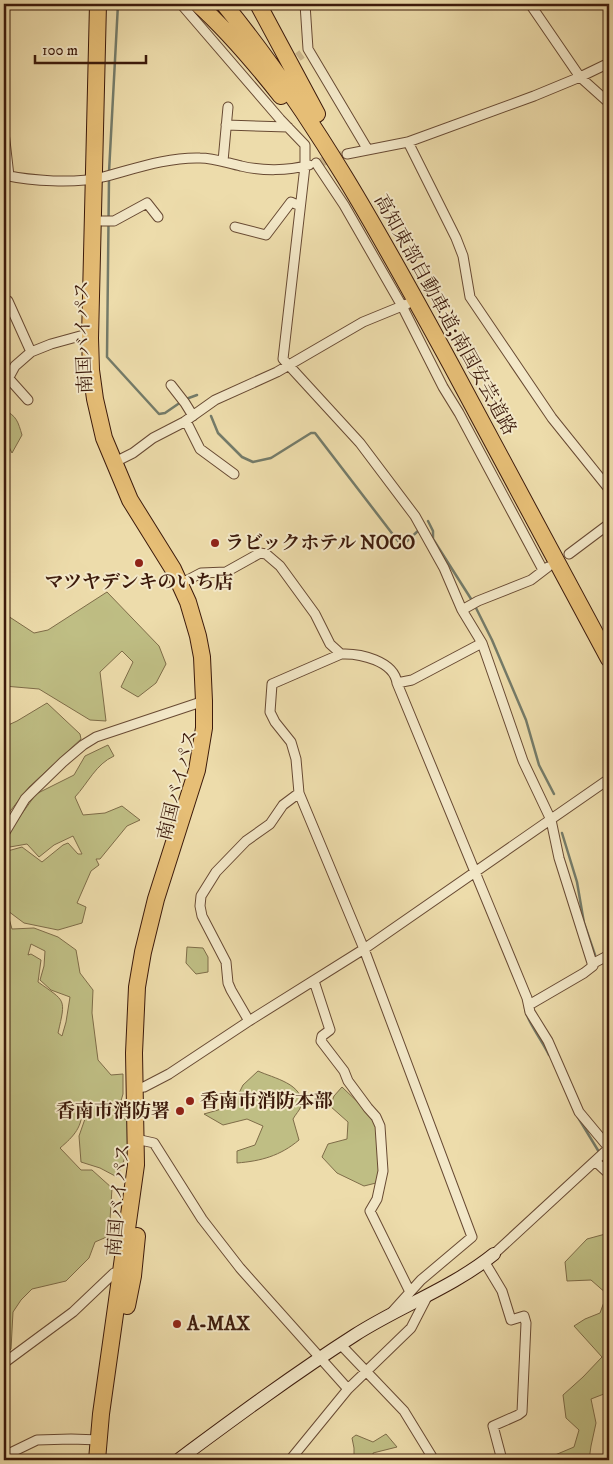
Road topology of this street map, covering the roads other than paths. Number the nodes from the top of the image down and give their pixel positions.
1 (98, 4) edge
2 (108, 4) edge
3 (181, 4) edge
4 (198, 4) edge
5 (224, 4) edge
6 (258, 4) edge
7 (305, 4) edge
8 (530, 4) edge
9 (609, 63) edge
10 (580, 77) junction
11 (609, 104) edge
12 (228, 107) dead end
13 (226, 125) junction
14 (288, 127) junction
15 (4, 132) edge
16 (408, 142) junction
17 (368, 150) junction
18 (347, 154) tunnel mouth
19 (223, 161) junction
20 (305, 166) junction
21 (6, 176) edge
22 (104, 177) junction
23 (352, 187) junction
24 (300, 206) junction
25 (158, 217) dead end
26 (102, 221) junction
27 (235, 226) dead end
28 (386, 244) junction
29 (8, 301) dead end
30 (405, 305) junction
31 (90, 333) junction
32 (31, 352) junction
33 (288, 365) junction
34 (170, 386) dead end
35 (28, 400) dead end
36 (189, 419) junction
37 (121, 459) junction
38 (234, 474) dead end
39 (609, 489) edge
40 (609, 524) edge
41 (569, 554) dead end
42 (185, 582) junction
43 (462, 610) junction
44 (482, 643) junction
45 (341, 654) junction
46 (609, 659) edge
47 (397, 683) junction
48 (204, 701) junction
49 (609, 779) edge
50 (299, 793) junction
51 (551, 820) junction
52 (4, 834) edge
53 (475, 872) junction
54 (364, 950) junction
55 (609, 955) edge
56 (592, 964) junction
57 (314, 982) junction
58 (528, 1002) junction
59 (249, 1021) junction
60 (139, 1087) junction
61 (141, 1140) junction
62 (609, 1148) edge
63 (595, 1161) junction
64 (609, 1174) edge
65 (489, 1258) junction
66 (127, 1274) junction
67 (410, 1292) junction
68 (428, 1294) junction
69 (389, 1316) junction
70 (341, 1345) junction
71 (320, 1357) junction
72 (4, 1363) edge
73 (366, 1371) junction
74 (348, 1389) junction
75 (100, 1440) junction
76 (4, 1456) edge
77 (97, 1460) edge
78 (178, 1460) edge
79 (290, 1460) edge
80 (434, 1460) edge
81 (502, 1460) edge

1 - 22 highway, 南国バイパス
2 - 22 highway, 南国バイパス
3 - 14 street
4 - 23 highway
5 - 23 highway, 高知東部自動車道;南国安芸道路
6 - 28 highway
7 - 17 street
8 - 10 street
9 - 10 street
10 - 11 street
10 - 16 street
12 - 13 street
13 - 14 street
13 - 19 street
14 - 20 street
15 - 21 street
16 - 17 street
16 - 39 street
17 - 18 street
19 - 20 street
19 - 22 street
20 - 24 street
20 - 30 street
21 - 22 street
22 - 26 highway, 南国バイパス
22 - 31 highway, 南国バイパス
23 - 28 highway, 高知東部自動車道;南国安芸道路
24 - 27 street
24 - 33 street
25 - 26 street
26 - 37 highway, 南国バイパス
28 - 46 highway, 高知東部自動車道;南国安芸道路
29 - 32 street
30 - 33 street
30 - 43 street
31 - 32 street
31 - 42 highway, 南国バイパス
32 - 35 street
33 - 36 street
33 - 43 street
34 - 36 street
36 - 37 street
36 - 38 street
37 - 42 highway, 南国バイパス
40 - 41 street
42 - 45 street
42 - 48 highway, 南国バイパス
42 - 60 highway, 南国バイパス
43 - 44 street
44 - 47 street
44 - 51 street
45 - 47 street
45 - 50 street
47 - 53 street
48 - 52 street
48 - 60 highway, 南国バイパス
49 - 51 street
50 - 54 street
50 - 59 street
51 - 53 street
51 - 56 street
53 - 54 street
53 - 58 street
54 - 57 street
54 - 67 street
55 - 56 street
56 - 58 street
57 - 59 street
57 - 67 street
58 - 62 street
59 - 60 street
60 - 61 highway, 南国バイパス
61 - 66 highway, 南国バイパス
61 - 71 street
62 - 63 street
63 - 64 street
63 - 65 street
65 - 68 street
65 - 81 street
66 - 72 street
66 - 75 highway, 南国バイパス
67 - 69 street
68 - 69 street
68 - 73 street
69 - 70 street
70 - 71 street
70 - 73 street
71 - 74 street
71 - 78 street
73 - 74 street
73 - 80 street
74 - 79 street
75 - 76 street
75 - 77 highway, 南国バイパス

